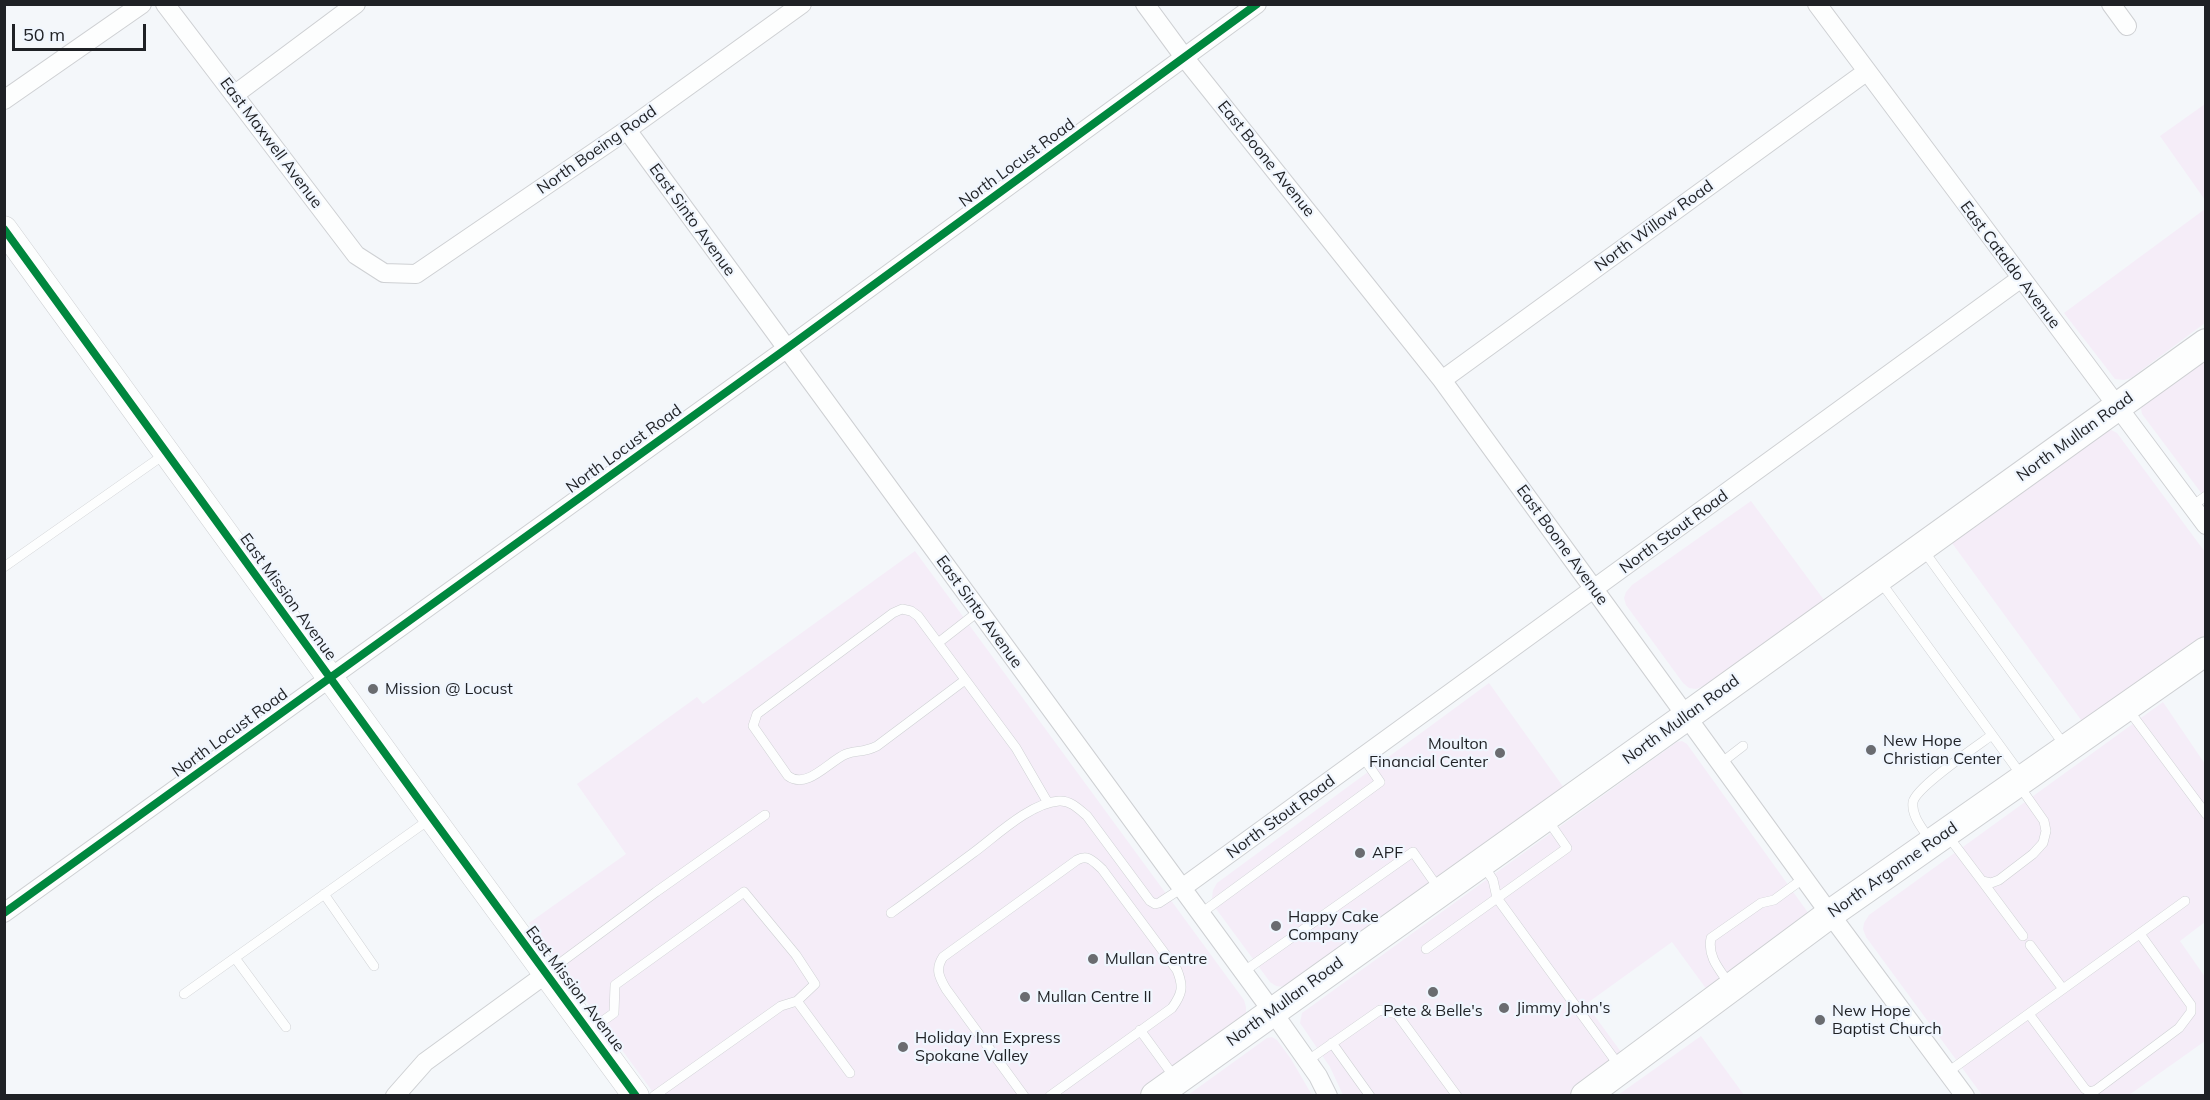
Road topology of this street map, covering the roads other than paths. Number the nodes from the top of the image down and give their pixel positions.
1 (142, 4) edge
2 (165, 4) edge
3 (356, 4) edge
4 (802, 4) edge
5 (1145, 4) edge
6 (1257, 4) edge
7 (1816, 4) edge
8 (2111, 4) edge
9 (2127, 26) dead end
10 (1184, 57) junction
11 (1866, 72) junction
12 (234, 95) junction
13 (4, 100) edge
14 (627, 130) junction
15 (4, 229) edge
16 (384, 273) joint
17 (2020, 279) junction
18 (2205, 343) edge
19 (786, 349) junction
20 (1442, 380) junction
21 (2116, 407) junction
22 (167, 453) junction
23 (2198, 501) edge
24 (2205, 525) edge
25 (1921, 548) junction
26 (4, 567) edge
27 (1878, 579) junction
28 (1595, 590) junction
29 (979, 611) junction
30 (938, 643) junction
31 (2205, 651) edge
32 (330, 678) junction
33 (965, 680) junction
34 (2126, 706) junction
35 (1687, 716) junction
36 (1992, 735) junction
37 (1743, 746) dead end
38 (2066, 748) junction
39 (1363, 757) junction
40 (1721, 763) junction
41 (2020, 780) junction
42 (1048, 803) junction
43 (2205, 814) edge
44 (765, 815) dead end
45 (1545, 817) junction
46 (432, 818) junction
47 (1939, 838) junction
48 (1481, 862) junction
49 (1804, 878) junction
50 (1982, 881) junction
51 (1182, 888) junction
52 (1441, 891) junction
53 (324, 894) junction
54 (1497, 898) junction
55 (2185, 902) dead end
56 (4, 913) edge
57 (891, 913) dead end
58 (1200, 914) junction
59 (1830, 914) junction
60 (2140, 934) junction
61 (2023, 936) dead end
62 (2030, 945) dead end
63 (1426, 949) dead end
64 (235, 958) junction
65 (374, 966) dead end
66 (1243, 972) junction
67 (546, 974) junction
68 (1731, 987) junction
69 (2063, 989) junction
70 (184, 994) dead end
71 (796, 1001) junction
72 (1272, 1011) junction
73 (2029, 1014) junction
74 (286, 1028) dead end
75 (589, 1030) junction
76 (1140, 1030) junction
77 (1332, 1043) junction
78 (1307, 1060) junction
79 (1622, 1069) junction
80 (1948, 1072) junction
81 (850, 1073) dead end
82 (1166, 1088) edge
83 (395, 1095) edge
84 (636, 1095) edge
85 (654, 1095) edge
86 (1024, 1095) edge
87 (1050, 1095) edge
88 (1328, 1095) edge
89 (1370, 1095) edge
90 (1457, 1095) edge
91 (1587, 1095) edge
92 (1965, 1095) edge

1 - 13 street
2 - 12 street, East Maxwell Avenue
3 - 12 street
4 - 14 street, North Boeing Road
5 - 10 street, East Boone Avenue
6 - 10 street, North Locust Road
7 - 11 street, East Cataldo Avenue
8 - 9 street
10 - 19 street, North Locust Road
10 - 20 street, East Boone Avenue
11 - 17 street, East Cataldo Avenue
11 - 20 street, North Willow Road
12 - 16 street, East Maxwell Avenue
14 - 16 street, North Boeing Road
14 - 19 street, East Sinto Avenue
15 - 22 street, East Mission Avenue
17 - 21 street, East Cataldo Avenue
17 - 28 street, North Stout Road
18 - 21 main road, North Mullan Road
19 - 29 street, East Sinto Avenue
19 - 32 street, North Locust Road
20 - 28 street, East Boone Avenue
21 - 23 street, East Cataldo Avenue
21 - 25 main road, North Mullan Road
22 - 26 lane
22 - 32 street, East Mission Avenue
23 - 24 street, East Cataldo Avenue
25 - 27 main road, North Mullan Road
25 - 38 lane
27 - 35 main road, North Mullan Road
27 - 36 lane
28 - 35 street, East Boone Avenue
28 - 39 street, North Stout Road
29 - 30 lane
29 - 51 street, East Sinto Avenue
30 - 33 lane
30 - 33 lane
31 - 34 main road, North Argonne Road
32 - 46 street, East Mission Avenue
32 - 56 street, North Locust Road
33 - 42 lane
34 - 38 main road, North Argonne Road
34 - 43 lane
35 - 40 street, East Boone Avenue
35 - 45 main road, North Mullan Road
36 - 41 lane
36 - 47 lane
37 - 40 lane
38 - 41 main road, North Argonne Road
39 - 51 street, North Stout Road
39 - 58 lane
40 - 49 street, East Boone Avenue
41 - 47 main road, North Argonne Road
41 - 50 lane
42 - 51 lane
42 - 57 lane
44 - 67 lane
45 - 48 main road, North Mullan Road
45 - 54 lane
46 - 53 lane
46 - 67 street, East Mission Avenue
47 - 50 lane
47 - 59 main road, North Argonne Road
48 - 52 main road, North Mullan Road
48 - 54 lane
49 - 59 street, East Boone Avenue
49 - 68 lane
50 - 61 lane
51 - 58 street, East Sinto Avenue
52 - 66 lane
52 - 72 main road, North Mullan Road
53 - 64 lane
53 - 65 lane
54 - 63 lane
54 - 79 lane
55 - 60 lane
58 - 66 street, East Sinto Avenue
59 - 68 main road, North Argonne Road
59 - 80 street, East Boone Avenue
60 - 69 lane
60 - 73 lane
62 - 69 lane
64 - 70 lane
64 - 74 lane
66 - 72 street, East Sinto Avenue
67 - 75 street, East Mission Avenue
67 - 83 street
68 - 79 main road, North Argonne Road
69 - 73 lane
71 - 75 lane
71 - 81 lane
71 - 85 lane
72 - 78 street, East Sinto Avenue
72 - 82 main road, North Mullan Road
73 - 80 lane
75 - 84 street, East Mission Avenue
76 - 82 lane
76 - 86 lane
76 - 87 lane
77 - 78 lane
77 - 89 lane
77 - 90 lane
78 - 88 street, East Sinto Avenue
79 - 91 main road, North Argonne Road
80 - 92 street, East Boone Avenue

